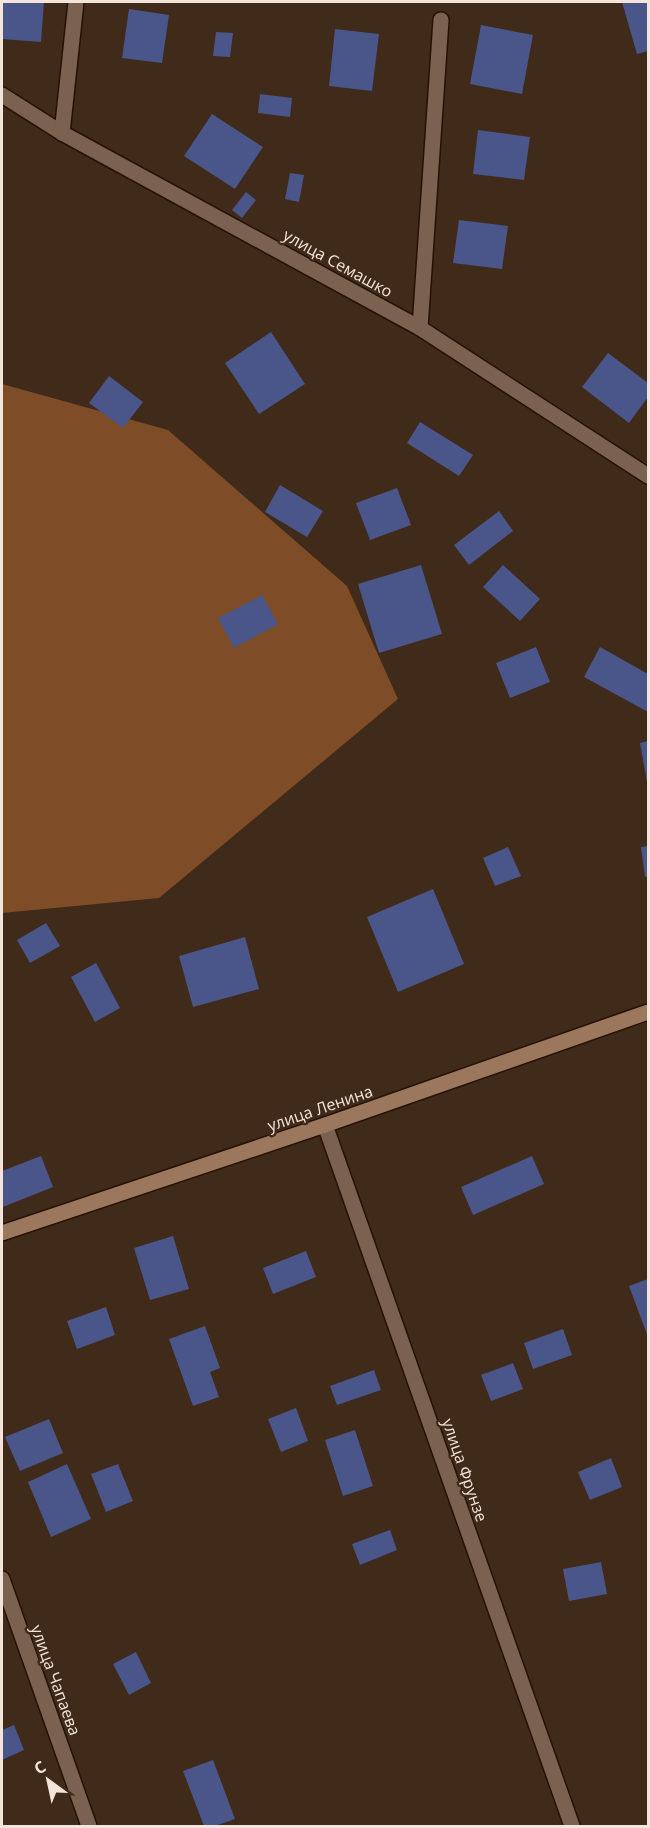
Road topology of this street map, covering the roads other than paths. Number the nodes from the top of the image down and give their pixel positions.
1 (76, 2) edge
2 (441, 20) dead end
3 (2, 95) edge
4 (62, 133) junction
5 (420, 328) junction
6 (648, 476) edge
7 (648, 1012) edge
8 (325, 1125) junction
9 (2, 1233) edge
10 (2, 1579) edge
11 (89, 1827) edge
12 (572, 1827) edge

1 - 4 street
2 - 5 street
3 - 4 street, улица Семашко
4 - 5 street, улица Семашко
5 - 6 street, улица Семашко
7 - 8 street, улица Ленина
8 - 9 street, улица Ленина
8 - 12 street, улица Фрунзе
10 - 11 street, улица Чапаева

